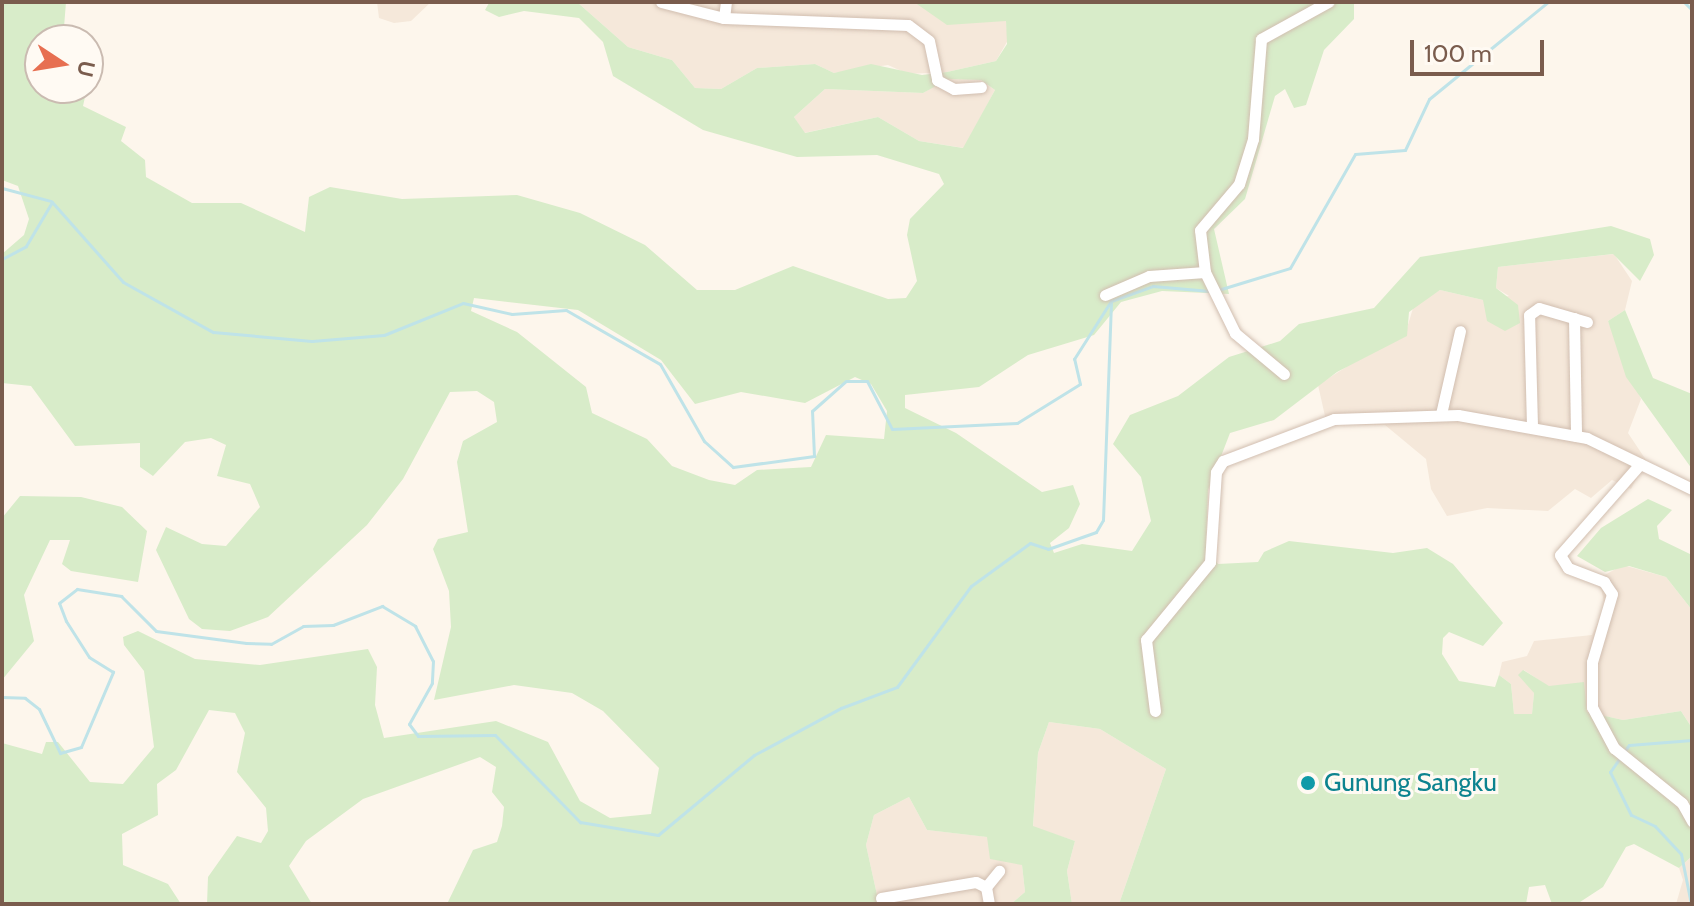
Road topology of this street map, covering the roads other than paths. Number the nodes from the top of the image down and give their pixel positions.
1 (661, 2) edge
2 (726, 2) edge
3 (1328, 2) edge
4 (724, 18) junction
5 (981, 87) dead end
6 (1205, 272) junction
7 (1105, 295) dead end
8 (1574, 318) junction
9 (1587, 322) dead end
10 (1460, 331) dead end
11 (1284, 374) dead end
12 (1441, 414) junction
13 (1532, 426) junction
14 (1576, 436) junction
15 (1640, 464) junction
16 (1692, 489) edge
17 (1155, 711) dead end
18 (1692, 821) edge
19 (999, 871) dead end
20 (986, 887) junction
21 (881, 898) dead end
22 (989, 904) edge

1 - 4 street
2 - 4 street
3 - 6 street
4 - 5 street
6 - 7 street
6 - 11 street
8 - 9 street
8 - 13 street
8 - 14 street
10 - 12 street
12 - 13 street
12 - 17 street
13 - 14 street
14 - 15 street
15 - 16 street
15 - 18 street
19 - 20 street
20 - 21 street
20 - 22 street

